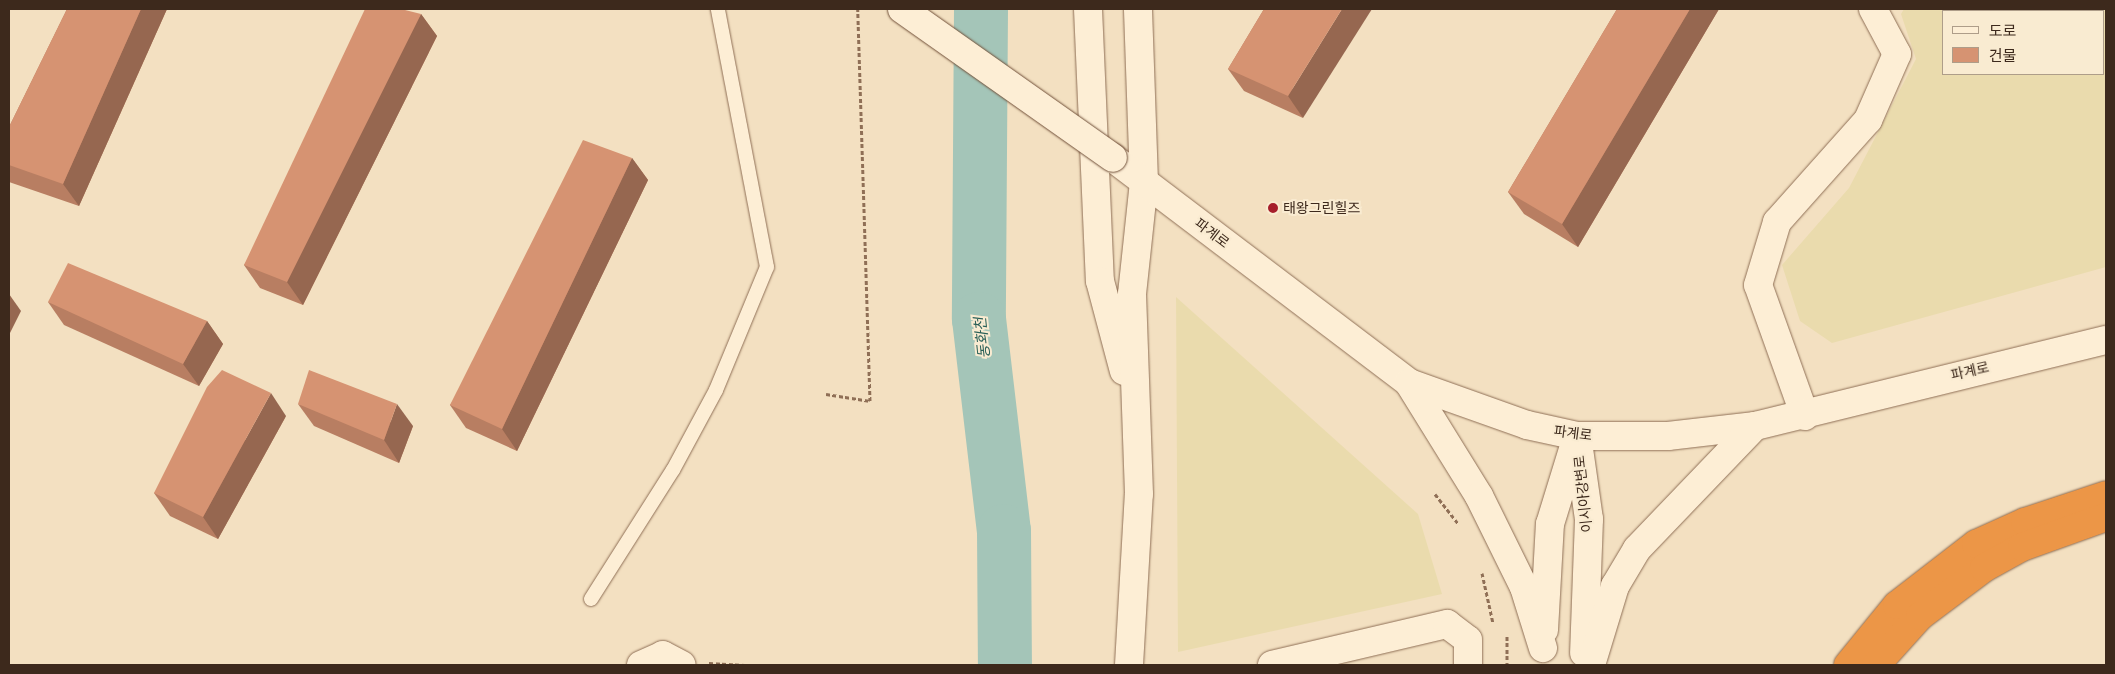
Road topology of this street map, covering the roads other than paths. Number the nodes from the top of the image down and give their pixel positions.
1 (718, 9) edge
2 (902, 9) edge
3 (1088, 9) edge
4 (1138, 9) edge
5 (1873, 9) edge
6 (1144, 182) junction
7 (2106, 340) edge
8 (1409, 383) junction
9 (1805, 416) junction
10 (1137, 420) junction
11 (1755, 426) junction
12 (1577, 436) junction
13 (2106, 495) edge
14 (2106, 517) edge
15 (590, 600) dead end
16 (1543, 656) edge
17 (1133, 663) edge
18 (641, 665) edge
19 (682, 665) edge
20 (1272, 665) edge
21 (1468, 665) edge
22 (1584, 665) edge
23 (1591, 665) edge
24 (1848, 665) edge
25 (1876, 665) edge

1 - 15 lane
2 - 6 main road, 파계로, bridge
3 - 10 main road
4 - 6 main road
5 - 9 main road
6 - 8 main road, 파계로
6 - 10 main road
7 - 9 main road, 파계로
8 - 12 main road, 파계로
8 - 16 main road
9 - 11 main road, 파계로
10 - 17 main road
11 - 12 main road, 파계로
11 - 23 main road
12 - 16 main road, 이시아강변로
12 - 22 main road, 이시아강변로
13 - 24 highway
14 - 25 highway
18 - 19 main road
20 - 21 main road

